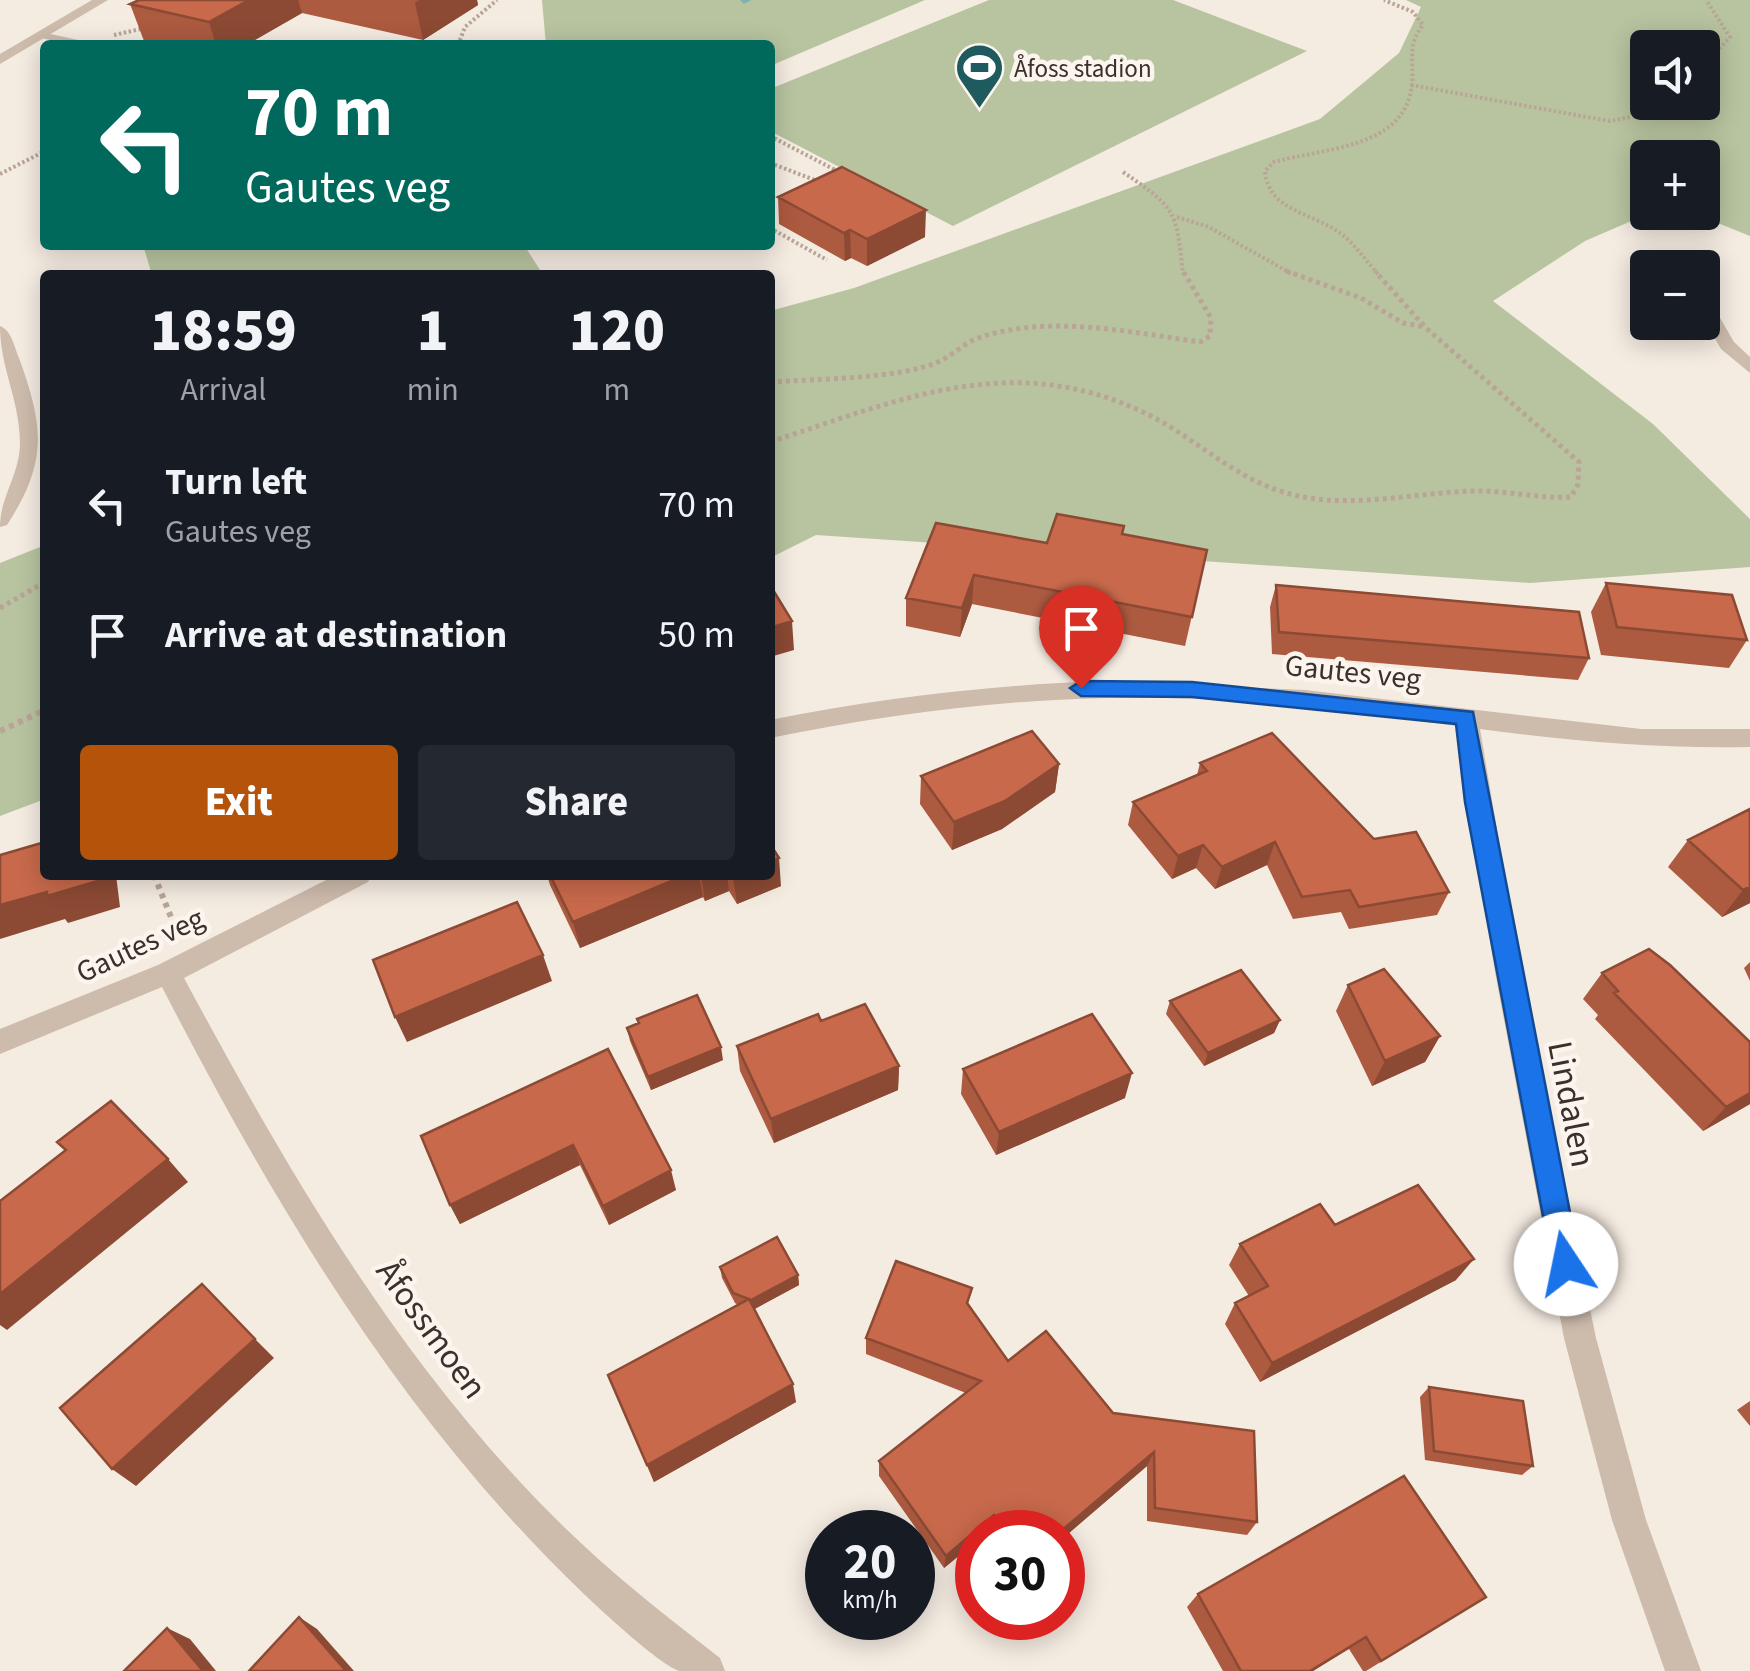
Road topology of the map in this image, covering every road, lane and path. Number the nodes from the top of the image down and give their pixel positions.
1 (101, 0) edge
2 (497, 0) edge
3 (1384, 0) edge
4 (1706, 0) edge
5 (155, 27) edge
6 (41, 35) junction
7 (109, 38) dead end
8 (64, 40) edge
9 (460, 40) edge
10 (1720, 47) edge
11 (0, 60) edge
12 (1411, 85) junction
13 (1630, 118) edge
14 (775, 139) edge
15 (40, 154) edge
16 (775, 165) edge
17 (1123, 172) dead end
18 (0, 174) edge
19 (848, 181) edge
20 (825, 184) edge
21 (1177, 217) junction
22 (775, 231) edge
23 (827, 260) dead end
24 (1426, 328) junction
25 (0, 331) edge
26 (1720, 332) edge
27 (1750, 367) edge
28 (775, 382) edge
29 (775, 440) edge
30 (0, 520) edge
31 (40, 585) edge
32 (0, 608) edge
33 (40, 712) edge
34 (1466, 717) junction
35 (775, 728) edge
36 (0, 732) edge
37 (1750, 738) edge
38 (155, 880) edge
39 (350, 880) edge
40 (180, 966) junction
41 (0, 1042) edge
42 (707, 1671) edge
43 (1683, 1671) edge

1 - 6 street
2 - 9 path
3 - 12 path
4 - 10 path
5 - 7 path
6 - 8 lane
6 - 11 street
12 - 13 path
12 - 24 path
14 - 19 path
15 - 18 path
16 - 20 path
17 - 21 path
21 - 24 path
21 - 28 path
22 - 23 path
24 - 29 path
25 - 30 street
26 - 27 street
31 - 32 path
33 - 36 path
34 - 35 street, Gautes veg
34 - 37 street, Gautes veg
34 - 43 street, Lindalen
38 - 40 path
39 - 40 street, Gautes veg
40 - 41 street, Gautes veg
40 - 42 street, Åfossmoen

